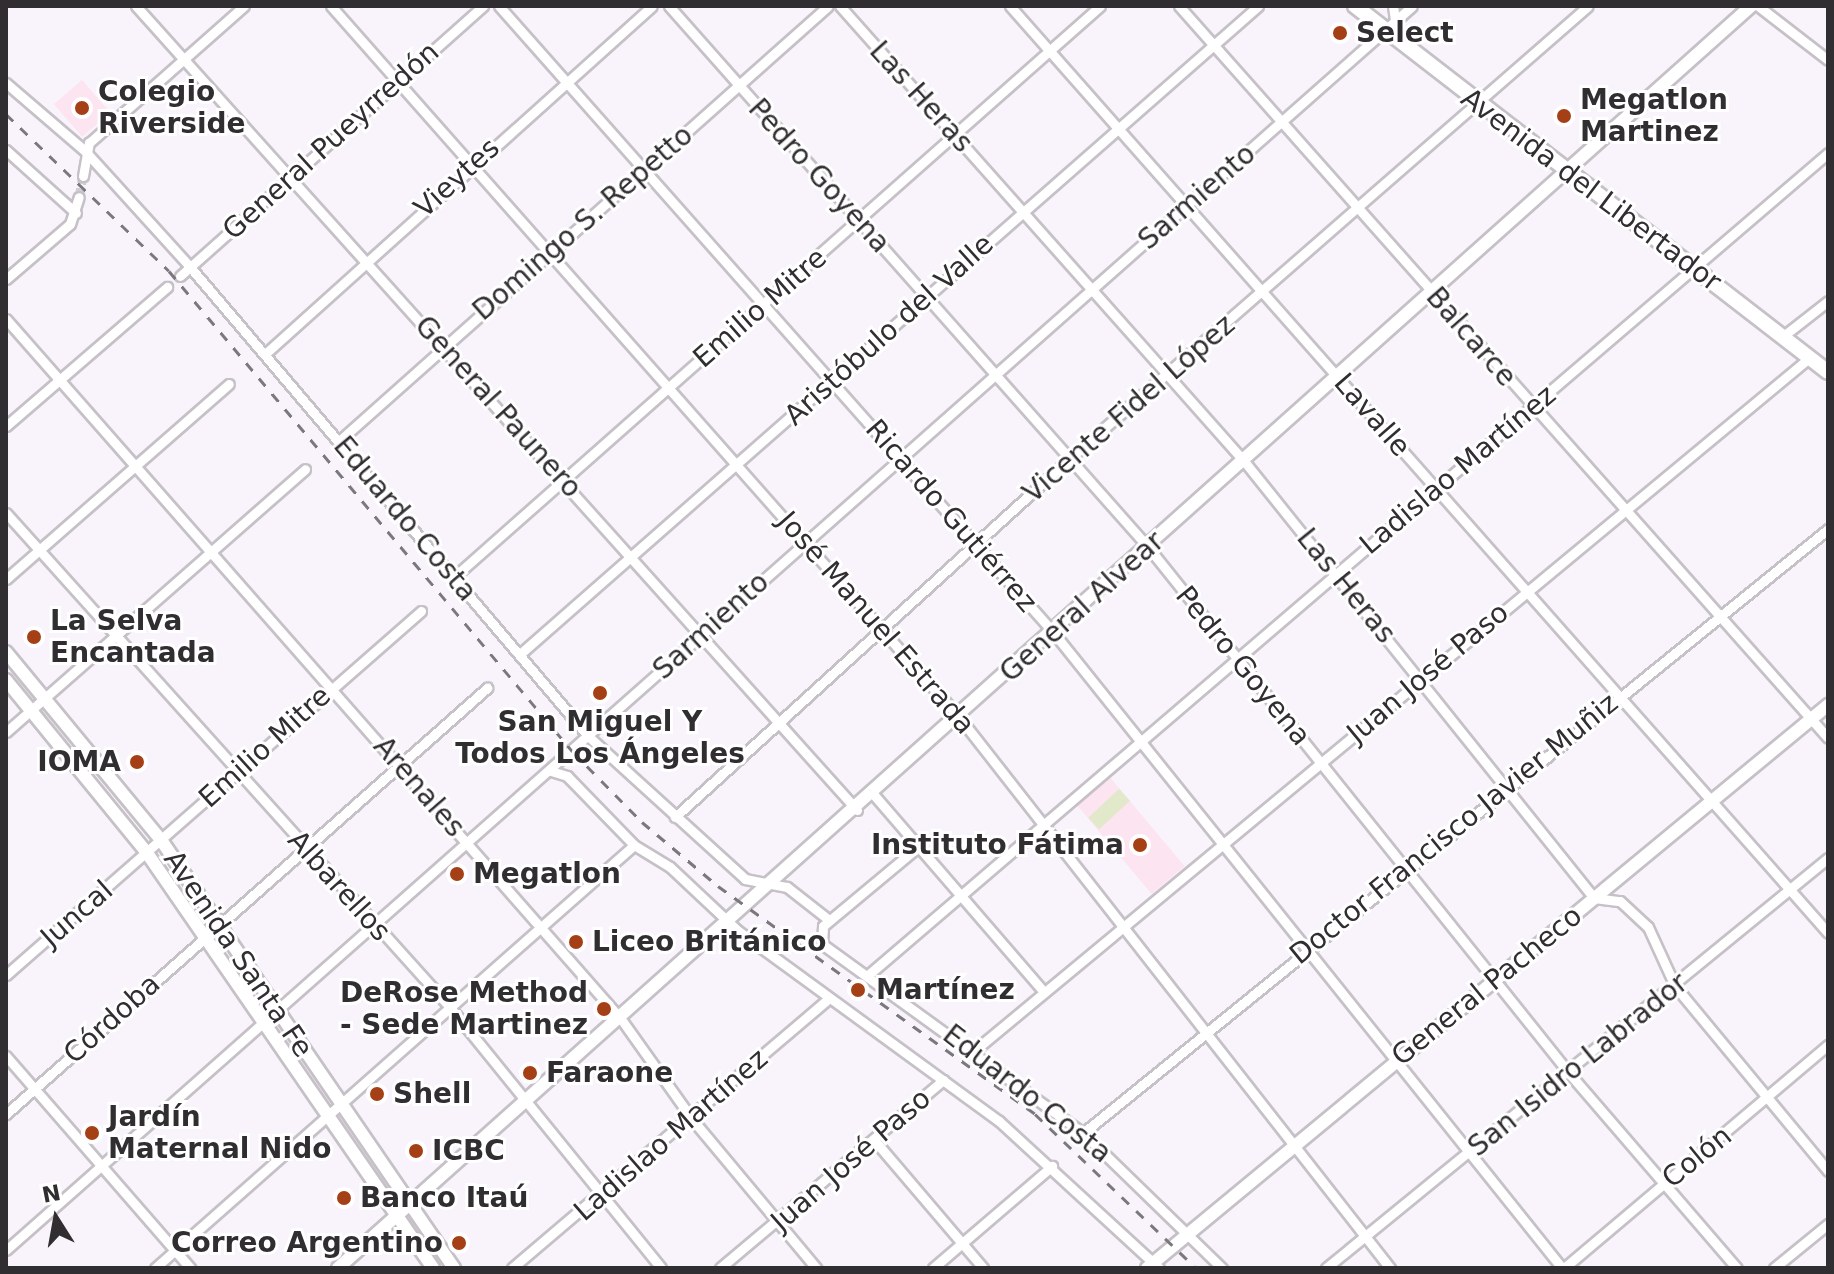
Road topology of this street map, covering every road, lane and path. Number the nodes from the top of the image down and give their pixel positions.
1 (136, 6) edge
2 (244, 6) edge
3 (331, 6) edge
4 (483, 6) edge
5 (499, 6) edge
6 (652, 6) edge
7 (669, 6) edge
8 (828, 6) edge
9 (840, 6) edge
10 (1010, 6) edge
11 (1100, 6) edge
12 (1179, 6) edge
13 (1258, 6) edge
14 (1355, 6) edge
15 (1393, 6) edge
16 (1412, 6) edge
17 (1588, 6) edge
18 (1751, 6) edge
19 (1758, 6) edge
20 (1389, 26) junction
21 (1213, 44) junction
22 (1050, 51) junction
23 (184, 59) junction
24 (1828, 60) edge
25 (399, 81) junction
26 (566, 81) junction
27 (6, 83) edge
28 (738, 86) junction
29 (1476, 101) junction
30 (1281, 122) junction
31 (1117, 129) junction
32 (956, 136) junction
33 (6, 150) edge
34 (85, 151) junction
35 (1828, 153) edge
36 (471, 165) junction
37 (1567, 170) junction
38 (644, 171) junction
39 (83, 176) tunnel mouth
40 (289, 178) junction
41 (79, 197) tunnel mouth
42 (1356, 205) junction
43 (1186, 206) junction
44 (76, 213) junction
45 (1022, 213) junction
46 (860, 220) junction
47 (547, 253) junction
48 (366, 260) junction
49 (190, 267) junction
50 (1695, 268) junction
51 (180, 276) dead end
52 (6, 279) edge
53 (167, 287) dead end
54 (1091, 290) junction
55 (1262, 291) junction
56 (1433, 293) junction
57 (926, 296) junction
58 (1828, 301) edge
59 (765, 305) junction
60 (6, 319) edge
61 (1782, 337) junction
62 (444, 345) junction
63 (265, 354) junction
64 (1809, 358) junction
65 (1828, 372) edge
66 (995, 375) junction
67 (1166, 377) junction
68 (1338, 377) junction
69 (60, 380) junction
70 (832, 381) junction
71 (229, 384) dead end
72 (669, 388) junction
73 (1532, 407) junction
74 (6, 426) edge
75 (339, 441) junction
76 (902, 458) junction
77 (1070, 458) junction
78 (1244, 461) junction
79 (738, 464) junction
80 (135, 465) junction
81 (305, 469) dead end
82 (564, 482) junction
83 (1436, 488) junction
84 (1623, 509) junction
85 (6, 513) edge
86 (1828, 529) edge
87 (807, 541) junction
88 (977, 544) junction
89 (1148, 547) junction
90 (39, 550) junction
91 (212, 552) junction
92 (631, 559) junction
93 (1337, 574) junction
94 (454, 577) junction
95 (6, 579) edge
96 (1527, 591) junction
97 (421, 611) dead end
98 (1719, 618) junction
99 (881, 626) junction
100 (118, 632) junction
101 (1053, 632) junction
102 (698, 638) junction
103 (6, 652) edge
104 (520, 654) junction
105 (1237, 656) junction
106 (1420, 679) junction
107 (6, 680) edge
108 (331, 688) junction
109 (487, 688) dead end
110 (46, 696) junction
111 (1619, 696) junction
112 (1828, 705) edge
113 (32, 708) junction
114 (959, 717) junction
115 (1811, 719) junction
116 (774, 724) junction
117 (6, 732) edge
118 (588, 736) junction
119 (1828, 738) edge
120 (1139, 739) junction
121 (1320, 762) junction
122 (400, 765) junction
123 (238, 770) junction
124 (551, 771) junction
125 (1507, 790) junction
126 (874, 795) junction
127 (1712, 801) junction
128 (857, 810) junction
129 (675, 817) junction
130 (1044, 824) junction
131 (161, 840) junction
132 (467, 842) junction
133 (1225, 844) junction
134 (634, 845) junction
135 (919, 846) junction
136 (306, 849) junction
137 (147, 853) junction
138 (1828, 858) edge
139 (1407, 871) junction
140 (772, 884) junction
141 (1790, 890) junction
142 (961, 895) junction
143 (1594, 898) junction
144 (829, 920) junction
145 (728, 923) junction
146 (373, 924) junction
147 (218, 925) junction
148 (542, 926) junction
149 (1127, 927) junction
150 (1828, 933) edge
151 (204, 936) junction
152 (1307, 949) junction
153 (6, 975) edge
154 (868, 975) junction
155 (1495, 979) junction
156 (1675, 986) junction
157 (1044, 992) junction
158 (828, 999) junction
159 (449, 1006) junction
160 (276, 1010) junction
161 (621, 1019) junction
162 (261, 1022) junction
163 (1207, 1027) junction
164 (1828, 1045) edge
165 (975, 1050) junction
166 (6, 1056) edge
167 (1396, 1061) junction
168 (1569, 1073) junction
169 (943, 1080) junction
170 (34, 1089) junction
171 (530, 1100) junction
172 (1767, 1100) junction
173 (338, 1101) junction
174 (6, 1114) edge
175 (327, 1114) junction
176 (692, 1119) junction
177 (1083, 1133) junction
178 (875, 1141) junction
179 (1297, 1142) junction
180 (1472, 1152) junction
181 (101, 1165) junction
182 (1052, 1166) junction
183 (1828, 1171) edge
184 (1663, 1184) junction
185 (604, 1193) junction
186 (409, 1204) junction
187 (395, 1216) junction
188 (779, 1223) junction
189 (1828, 1224) edge
190 (1189, 1233) junction
191 (1366, 1237) junction
192 (962, 1243) junction
193 (6, 1250) edge
194 (174, 1251) junction
195 (1153, 1266) edge
196 (155, 1268) edge
197 (190, 1268) edge
198 (338, 1268) edge
199 (433, 1268) edge
200 (454, 1268) edge
201 (512, 1268) edge
202 (661, 1268) edge
203 (720, 1268) edge
204 (816, 1268) edge
205 (933, 1268) edge
206 (983, 1268) edge
207 (1222, 1268) edge
208 (1326, 1268) edge
209 (1390, 1268) edge
210 (1563, 1268) edge
211 (1737, 1268) edge
212 (1774, 1268) edge

1 - 23 street, General Paunero
2 - 23 street
3 - 25 street, José Manuel Estrada
4 - 25 street, General Pueyrredón
5 - 26 street, Ricardo Gutiérrez
6 - 26 street, Vieytes
7 - 28 street, Pedro Goyena
8 - 28 street, Domingo S. Repetto
9 - 32 street, Las Heras
10 - 22 street, Lavalle
11 - 22 street, Emilio Mitre
12 - 21 street, Balcarce
13 - 21 street, Aristóbulo del Valle
14 - 20 main road, Avenida del Libertador
15 - 20 street
16 - 20 street, Sarmiento
17 - 29 street, Vicente Fidel López
18 - 37 street, General Alvear
19 - 24 street
20 - 29 main road, Avenida del Libertador
20 - 30 street, Sarmiento
21 - 30 street, Balcarce
21 - 31 street, Aristóbulo del Valle
22 - 31 street, Lavalle
22 - 32 street, Emilio Mitre
23 - 34 street
23 - 40 street, General Paunero
25 - 36 street, José Manuel Estrada
25 - 40 street, General Pueyrredón
26 - 36 street, Vieytes
26 - 38 street, Ricardo Gutiérrez
27 - 34 street, Eduardo Costa
28 - 38 street, Domingo S. Repetto
28 - 46 street, Pedro Goyena
29 - 37 main road, Avenida del Libertador
29 - 42 street, Vicente Fidel López
30 - 42 street, Balcarce
30 - 43 street, Sarmiento
31 - 43 street, Lavalle
31 - 45 street, Aristóbulo del Valle
32 - 45 street, Las Heras
32 - 46 street, Emilio Mitre
33 - 44 street
34 - 39 street
34 - 49 street, Eduardo Costa
35 - 50 street, Ladislao Martínez
36 - 47 street, José Manuel Estrada
36 - 48 street, Vieytes
37 - 50 main road, Avenida del Libertador
37 - 56 street, General Alvear
38 - 47 street, Domingo S. Repetto
38 - 59 street, Ricardo Gutiérrez
40 - 48 street, General Paunero
40 - 49 street, General Pueyrredón
41 - 44 street
42 - 55 street, Vicente Fidel López
42 - 56 street, Balcarce
43 - 54 street, Sarmiento
43 - 55 street, Lavalle
44 - 52 street
45 - 54 street, Las Heras
45 - 57 street, Aristóbulo del Valle
46 - 57 street, Pedro Goyena
46 - 59 street, Emilio Mitre
47 - 62 street, Domingo S. Repetto
47 - 72 street, José Manuel Estrada
48 - 62 street, General Paunero
48 - 63 street, Vieytes
49 - 51 street, General Pueyrredón
49 - 63 street, Eduardo Costa
50 - 61 main road, Avenida del Libertador
50 - 73 street, Ladislao Martínez
53 - 69 street
54 - 66 street, Sarmiento
54 - 67 street, Las Heras
55 - 67 street, Vicente Fidel López
55 - 68 street, Lavalle
56 - 68 street, General Alvear
56 - 73 street, Balcarce
57 - 66 street, Pedro Goyena
57 - 70 street, Aristóbulo del Valle
58 - 61 street
59 - 70 street, Ricardo Gutiérrez
59 - 72 street, Emilio Mitre
60 - 69 street, Arenales
61 - 64 main road, Avenida del Libertador
62 - 75 street, Domingo S. Repetto
62 - 82 street, General Paunero
63 - 75 street, Eduardo Costa
64 - 65 main road, Avenida del Libertador
64 - 84 street, Juan José Paso
66 - 76 street, Sarmiento
66 - 77 street, Pedro Goyena
67 - 77 street, Vicente Fidel López
67 - 78 street, Las Heras
68 - 78 street, General Alvear
68 - 83 street, Lavalle
69 - 74 street
69 - 80 street, Arenales
70 - 76 street, Ricardo Gutiérrez
70 - 79 street, Aristóbulo del Valle
71 - 80 street
72 - 79 street, José Manuel Estrada
72 - 82 street, Emilio Mitre
73 - 83 street, Ladislao Martínez
73 - 84 street, Balcarce
75 - 94 street, Eduardo Costa
76 - 87 street, Sarmiento
76 - 88 street, Ricardo Gutiérrez
77 - 88 street, Vicente Fidel López
77 - 89 street, Pedro Goyena
78 - 89 street, General Alvear
78 - 93 street, Las Heras
79 - 87 street, José Manuel Estrada
79 - 92 street, Aristóbulo del Valle
80 - 90 street
80 - 91 street, Arenales
81 - 91 street
82 - 92 street, General Paunero
82 - 94 street, Emilio Mitre
83 - 93 street, Ladislao Martínez
83 - 96 street, Lavalle
84 - 96 street, Juan José Paso
84 - 98 street, Balcarce
85 - 90 street, Albarellos
86 - 98 street, Doctor Francisco Javier Muñiz
87 - 99 street, José Manuel Estrada
87 - 102 street, Sarmiento
88 - 99 street, Vicente Fidel López
88 - 101 street, Ricardo Gutiérrez
89 - 101 street, General Alvear
89 - 105 street, Pedro Goyena
90 - 95 street
90 - 100 street, Albarellos
91 - 100 street
91 - 108 street, Arenales
92 - 102 street, General Paunero
92 - 104 street, Aristóbulo del Valle
93 - 105 street, Ladislao Martínez
93 - 106 street, Las Heras
94 - 104 street, Eduardo Costa
96 - 106 street, Juan José Paso
96 - 111 street, Lavalle
97 - 108 street, Emilio Mitre
98 - 111 street, Doctor Francisco Javier Muñiz
98 - 115 street, Balcarce
99 - 114 street, José Manuel Estrada
99 - 116 street, Vicente Fidel López
100 - 110 street
100 - 123 street, Albarellos
101 - 114 street, General Alvear
101 - 120 street, Ricardo Gutiérrez
102 - 116 street, General Paunero
102 - 118 street, Sarmiento
103 - 110 street, Avenida Santa Fe
104 - 118 street, Eduardo Costa
105 - 120 street, Ladislao Martínez
105 - 121 street, Pedro Goyena
106 - 121 street, Juan José Paso
106 - 125 street, Las Heras
107 - 113 street, Avenida Santa Fe
108 - 122 street, Arenales
108 - 123 street, Emilio Mitre
109 - 122 street
110 - 113 street
110 - 131 street, Avenida Santa Fe
111 - 125 street, Doctor Francisco Javier Muñiz
111 - 127 street, Lavalle
112 - 115 street, General Pacheco
113 - 117 street
113 - 137 street, Avenida Santa Fe
114 - 126 street, General Alvear
114 - 130 street, José Manuel Estrada
115 - 119 street, Balcarce
115 - 127 street, General Pacheco
116 - 128 street, General Paunero
116 - 129 street, Vicente Fidel López
118 - 124 street, Sarmiento
118 - 129 street, Eduardo Costa
120 - 130 street, Ladislao Martínez
120 - 133 street, Ricardo Gutiérrez
121 - 133 street, Juan José Paso
121 - 139 street, Pedro Goyena
122 - 132 street, Arenales
122 - 136 street
123 - 131 street, Emilio Mitre
123 - 136 street, Albarellos
124 - 132 street, Sarmiento
124 - 134 street
125 - 139 street, Doctor Francisco Javier Muñiz
125 - 143 street, Las Heras
126 - 128 street, General Alvear
126 - 135 street
127 - 141 street, Lavalle
127 - 143 street, General Pacheco
128 - 140 street, General Alvear
129 - 140 street, Eduardo Costa
130 - 142 street, Ladislao Martínez
130 - 149 street, José Manuel Estrada
131 - 137 street, Emilio Mitre
131 - 147 street, Avenida Santa Fe
132 - 146 street, Sarmiento
132 - 148 street, Arenales
133 - 149 street, Juan José Paso
133 - 152 street, Ricardo Gutiérrez
134 - 145 street
134 - 148 street
135 - 142 street
135 - 144 street
136 - 146 street, Albarellos
136 - 147 street
137 - 151 street, Avenida Santa Fe
137 - 153 street, Juncal
138 - 141 street, San Isidro Labrador
139 - 152 street, Doctor Francisco Javier Muñiz
139 - 155 street, Pedro Goyena
140 - 144 street, Eduardo Costa
140 - 145 street, General Alvear
141 - 150 street, Lavalle
141 - 156 street, San Isidro Labrador
142 - 154 street, Ladislao Martínez
142 - 157 street
143 - 155 street, General Pacheco
143 - 156 street
144 - 154 street, Eduardo Costa
145 - 158 street
145 - 161 street, General Alvear
146 - 159 street, Albarellos
146 - 160 street, Sarmiento
147 - 151 street, Córdoba
147 - 160 street, Avenida Santa Fe
148 - 159 street
148 - 161 street, Arenales
149 - 157 street, Juan José Paso
149 - 163 street, José Manuel Estrada
151 - 162 street, Avenida Santa Fe
151 - 170 street, Córdoba
152 - 163 street, Doctor Francisco Javier Muñiz
152 - 167 street, Ricardo Gutiérrez
154 - 165 street, Eduardo Costa
155 - 167 street, General Pacheco
155 - 168 street, Pedro Goyena
156 - 168 street, San Isidro Labrador
156 - 172 street
157 - 165 street, Juan José Paso
158 - 169 street
158 - 176 street, Ladislao Martínez
159 - 171 street, Albarellos
159 - 173 street
160 - 162 street, Sarmiento
160 - 173 street, Avenida Santa Fe
161 - 171 street, General Alvear
161 - 176 street, Arenales
162 - 175 street, Avenida Santa Fe
162 - 181 street, Sarmiento
163 - 177 street, Doctor Francisco Javier Muñiz
163 - 179 street, José Manuel Estrada
164 - 172 street, Colón
165 - 177 street, Eduardo Costa
166 - 170 street
167 - 179 street, General Pacheco
167 - 180 street, Ricardo Gutiérrez
168 - 180 street, San Isidro Labrador
168 - 184 street, Pedro Goyena
169 - 178 street, Juan José Paso
169 - 182 street
170 - 174 street, Córdoba
170 - 181 street
171 - 185 street, Albarellos
171 - 186 street, General Alvear
172 - 183 street
172 - 184 street, Colón
173 - 175 street
173 - 186 street, Avenida Santa Fe
175 - 187 street, Avenida Santa Fe
175 - 194 street
176 - 185 street, Ladislao Martínez
176 - 188 street, Arenales
177 - 190 street, Eduardo Costa
178 - 188 street, Juan José Paso
178 - 192 street
179 - 190 street, General Pacheco
179 - 191 street, José Manuel Estrada
180 - 191 street, San Isidro Labrador
180 - 210 street, Ricardo Gutiérrez
181 - 193 street, Sarmiento
181 - 194 street
182 - 192 street
182 - 195 street
184 - 210 street, Colón
184 - 211 street, Pedro Goyena
185 - 201 street, Ladislao Martínez
185 - 202 street, Albarellos
186 - 187 street, General Alvear
186 - 200 street, Avenida Santa Fe
187 - 198 street, General Alvear
187 - 199 street, Avenida Santa Fe
188 - 203 street, Juan José Paso
188 - 204 street, Arenales
189 - 212 street
190 - 195 street, General Pacheco
190 - 207 street, Eduardo Costa
191 - 208 street, San Isidro Labrador
191 - 209 street, José Manuel Estrada
192 - 205 street
192 - 206 street
194 - 196 street
194 - 197 street

